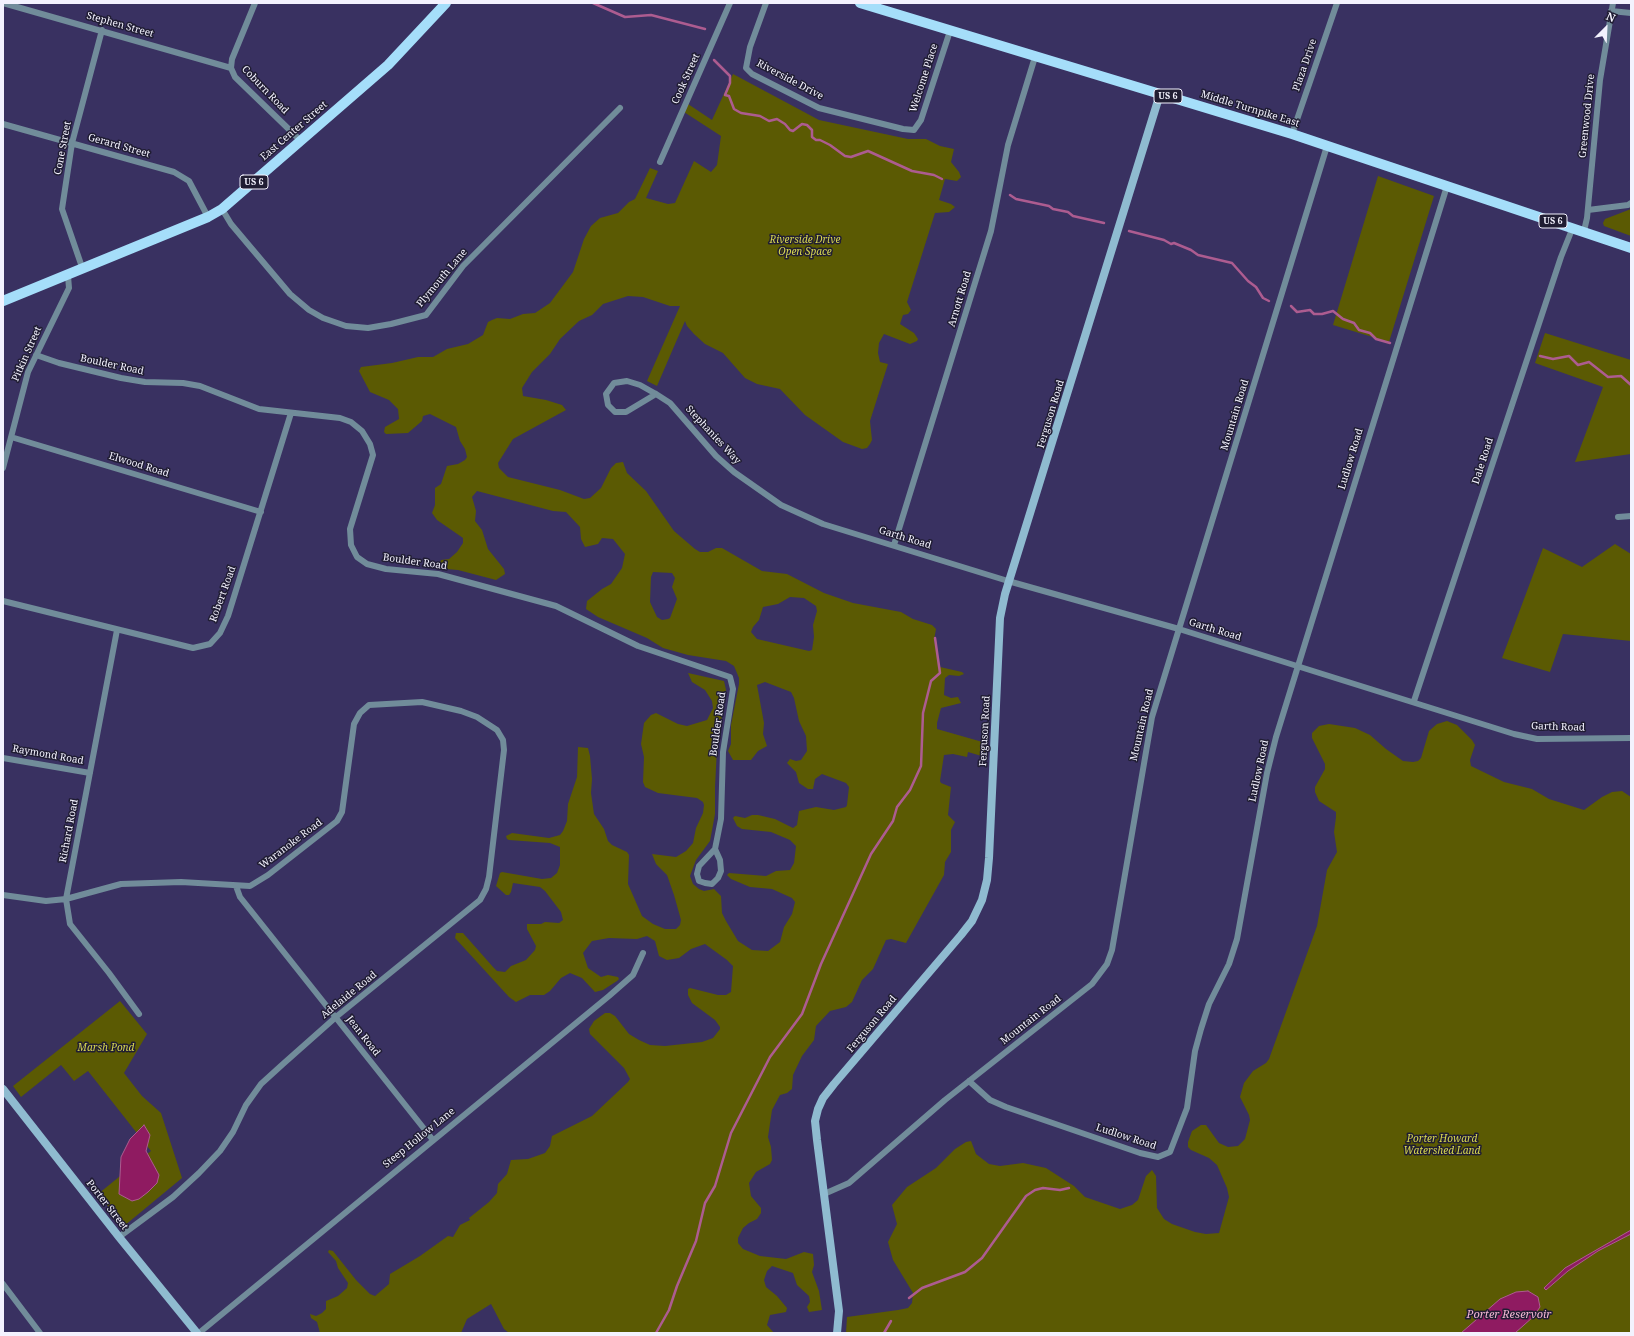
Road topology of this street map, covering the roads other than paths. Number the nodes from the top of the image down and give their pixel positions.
1 (4, 3) edge
2 (255, 3) edge
3 (446, 3) edge
4 (730, 3) edge
5 (766, 3) edge
6 (860, 3) edge
7 (1337, 3) edge
8 (1613, 3) edge
9 (1611, 11) junction
10 (1631, 13) edge
11 (102, 30) junction
12 (950, 31) junction
13 (1035, 57) junction
14 (231, 68) junction
15 (1160, 94) junction
16 (620, 108) dead end
17 (3, 124) edge
18 (914, 130) joint
19 (1292, 134) junction
20 (301, 141) junction
21 (72, 143) junction
22 (1327, 146) junction
23 (660, 162) dead end
24 (1447, 186) junction
25 (1631, 203) edge
26 (222, 209) junction
27 (1588, 210) junction
28 (208, 217) junction
29 (1573, 227) junction
30 (1584, 231) junction
31 (1631, 248) edge
32 (83, 270) junction
33 (68, 276) junction
34 (3, 301) edge
35 (36, 355) junction
36 (656, 394) junction
37 (291, 413) junction
38 (11, 437) junction
39 (3, 468) edge
40 (261, 512) junction
41 (798, 514) joint
42 (1631, 516) edge
43 (1618, 517) dead end
44 (894, 545) junction
45 (1008, 581) junction
46 (3, 601) edge
47 (1179, 629) junction
48 (117, 630) junction
49 (1298, 666) junction
50 (1414, 701) junction
51 (497, 730) joint
52 (1631, 738) edge
53 (3, 758) edge
54 (90, 773) junction
55 (715, 849) junction
56 (236, 886) junction
57 (3, 895) edge
58 (66, 899) junction
59 (643, 953) dead end
60 (139, 1014) dead end
61 (336, 1017) junction
62 (969, 1081) junction
63 (3, 1088) edge
64 (433, 1140) junction
65 (824, 1194) junction
66 (119, 1237) junction
67 (3, 1284) edge
68 (40, 1333) edge
69 (198, 1333) edge
70 (837, 1333) edge

1 - 11 street, Stephen Street
2 - 14 street, Coburn Road
3 - 20 main road, East Center Street / US 6
4 - 23 street, Cook Street
5 - 18 street, Riverside Drive
6 - 12 main road, Middle Turnpike East / US 6
7 - 19 street, Plaza Drive
8 - 9 street, Greenwood Drive
9 - 10 street
9 - 27 street, Greenwood Drive
11 - 14 street, Stephen Street
11 - 21 street, Cone Street
12 - 13 main road, Middle Turnpike East / US 6
12 - 18 street, Welcome Place
13 - 15 main road, Middle Turnpike East / US 6
13 - 44 street, Arnott Road
14 - 20 street, Coburn Road
15 - 19 main road, Middle Turnpike East / US 6
15 - 45 street, Ferguson Road
16 - 26 street, Plymouth Lane
17 - 21 street, Gerard Street
19 - 22 main road, Middle Turnpike East / US 6
20 - 26 main road, East Center Street / US 6
21 - 28 street, Gerard Street
21 - 32 street, Cone Street
22 - 24 main road, Middle Turnpike East / US 6
22 - 47 street, Mountain Road
24 - 29 main road, Middle Turnpike East / US 6
24 - 49 street, Ludlow Road
25 - 27 street
26 - 28 main road, East Center Street / US 6
27 - 30 street, Greenwood Drive
28 - 32 main road, East Center Street / US 6
29 - 30 main road, Middle Turnpike East / US 6
29 - 50 street, Dale Road
30 - 31 main road, Middle Turnpike East / US 6
32 - 33 main road, East Center Street / US 6
33 - 34 main road, East Center Street / US 6
33 - 35 street, Pitkin Street
35 - 37 street, Boulder Road
35 - 38 street, Pitkin Street
36 - 36 street, Stephanies Way
36 - 41 street, Stephanies Way
37 - 40 street, Robert Road
37 - 55 street, Boulder Road
38 - 39 street, Pitkin Street
38 - 40 street, Elwood Road
40 - 48 street, Robert Road
41 - 44 street, Garth Road
42 - 43 street
44 - 45 street, Garth Road
45 - 47 street, Garth Road
45 - 65 street, Ferguson Road
46 - 48 street, Robert Road
47 - 49 street, Garth Road
47 - 62 street, Mountain Road
48 - 54 street, Richard Road
49 - 50 street, Garth Road
49 - 62 street, Ludlow Road
50 - 52 street, Garth Road
51 - 56 street, Waranoke Road
51 - 61 street, Adelaide Road
53 - 54 street, Raymond Road
54 - 58 street, Richard Road
55 - 55 street, Boulder Road
56 - 58 street, Waranoke Road
56 - 61 street, Jean Road
57 - 58 street, Waranoke Road
58 - 60 street, Richard Road
59 - 64 street, Steep Hollow Lane
61 - 64 street, Jean Road
61 - 66 street, Adelaide Road
62 - 65 street, Mountain Road
63 - 66 street, Porter Street
64 - 69 street, Steep Hollow Lane
65 - 70 street, Ferguson Road
66 - 69 street, Porter Street
67 - 68 street

